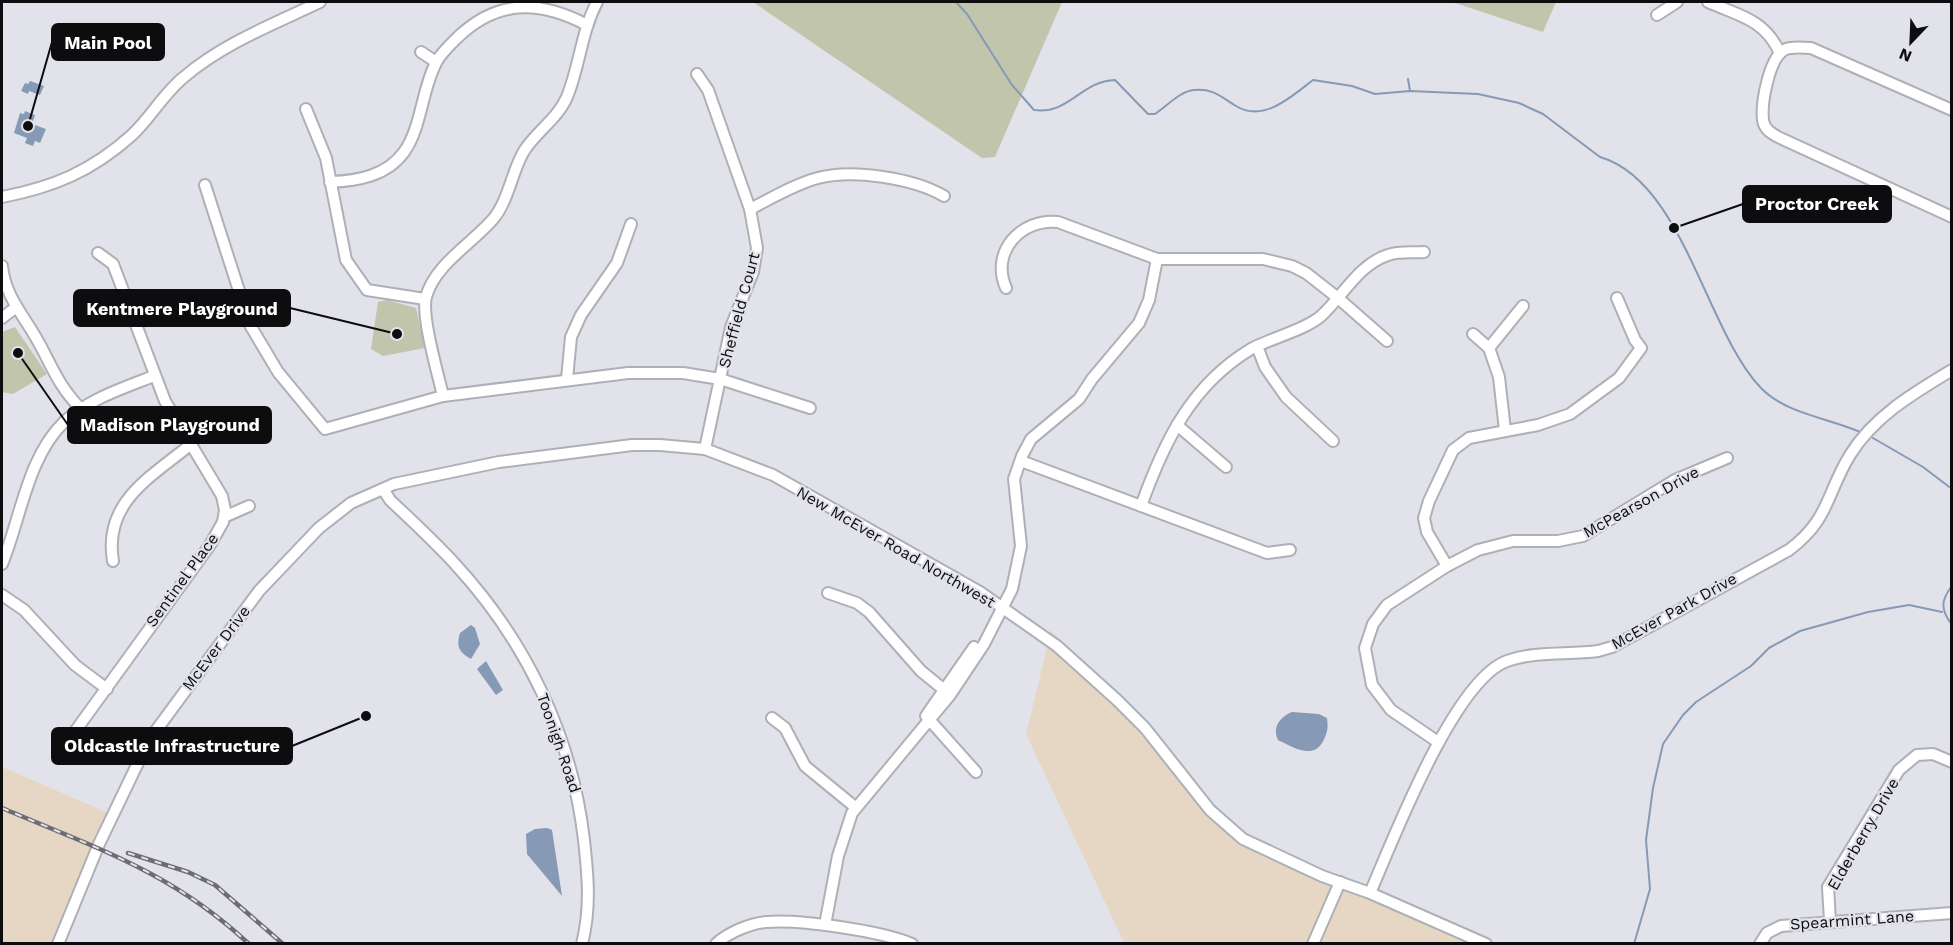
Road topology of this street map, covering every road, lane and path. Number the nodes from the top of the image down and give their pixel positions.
1 (320, 2) edge
2 (597, 2) edge
3 (1677, 2) edge
4 (1708, 2) edge
5 (1657, 15) dead end
6 (585, 24) junction
7 (422, 52) dead end
8 (1780, 53) junction
9 (436, 62) junction
10 (697, 74) dead end
11 (306, 109) dead end
12 (1952, 110) edge
13 (330, 182) junction
14 (205, 185) dead end
15 (944, 196) dead end
16 (2, 197) edge
17 (750, 208) junction
18 (1952, 217) edge
19 (631, 224) dead end
20 (1424, 252) dead end
21 (98, 253) dead end
22 (1157, 259) junction
23 (2, 266) edge
24 (1006, 288) dead end
25 (1338, 298) junction
26 (1617, 298) dead end
27 (425, 299) junction
28 (1523, 306) dead end
29 (15, 308) junction
30 (2, 318) edge
31 (1473, 334) dead end
32 (1387, 341) dead end
33 (1257, 346) junction
34 (1489, 348) junction
35 (1952, 370) edge
36 (154, 376) junction
37 (567, 379) junction
38 (720, 379) junction
39 (443, 396) junction
40 (810, 408) dead end
41 (82, 410) junction
42 (1177, 425) junction
43 (1505, 430) junction
44 (1333, 441) dead end
45 (190, 445) junction
46 (705, 449) junction
47 (1727, 458) dead end
48 (1021, 461) junction
49 (1226, 466) dead end
50 (383, 489) junction
51 (1142, 506) junction
52 (249, 507) dead end
53 (224, 517) junction
54 (1290, 550) dead end
55 (112, 561) dead end
56 (2, 564) edge
57 (1447, 566) junction
58 (828, 593) dead end
59 (2, 594) edge
60 (1002, 608) junction
61 (107, 689) junction
62 (947, 693) junction
63 (772, 718) dead end
64 (928, 718) junction
65 (70, 737) dead end
66 (1438, 742) junction
67 (1952, 762) edge
68 (976, 772) dead end
69 (853, 805) junction
70 (1340, 882) junction
71 (1370, 893) junction
72 (1952, 913) edge
73 (1830, 921) junction
74 (821, 924) junction
75 (906, 942) edge
76 (58, 944) edge
77 (582, 944) edge
78 (716, 944) edge
79 (1313, 944) edge
80 (1486, 944) edge
81 (1760, 944) edge

1 - 16 street
2 - 6 street
3 - 5 street
4 - 8 street
6 - 9 street
6 - 27 street
7 - 9 street
8 - 12 street
8 - 18 street
9 - 13 street
10 - 17 street, Sheffield Court
11 - 13 street
13 - 27 street
14 - 39 street
15 - 17 street
17 - 38 street, Sheffield Court
19 - 37 street
20 - 25 street
21 - 36 street, Sentinel Place
22 - 24 street
22 - 25 street
22 - 48 street
23 - 29 street
25 - 32 street
25 - 33 street
26 - 43 street
27 - 39 street
28 - 34 street
29 - 30 street
29 - 41 street
31 - 34 street
33 - 42 street
33 - 44 street
34 - 43 street
35 - 66 street, McEver Park Drive
36 - 41 street
36 - 45 street, Sentinel Place
37 - 38 street
37 - 39 street
38 - 40 street
38 - 46 street, Sheffield Court
41 - 56 street
42 - 49 street
42 - 51 street
43 - 57 street
45 - 53 street, Sentinel Place
45 - 55 street
46 - 50 street, New McEver Road Northwest
46 - 60 street, New McEver Road Northwest
47 - 57 street, McPearson Drive
48 - 51 street
48 - 60 street
50 - 76 street, McEver Drive
50 - 77 street, Toonigh Road
51 - 54 street
52 - 53 street
53 - 61 street, Sentinel Place
57 - 66 street, McPearson Drive
58 - 62 street
59 - 61 street
60 - 62 street
60 - 70 street, New McEver Road Northwest
61 - 65 street, Sentinel Place
62 - 64 street
63 - 69 street
64 - 68 street
64 - 69 street
66 - 71 street, McEver Park Drive
67 - 73 street, Elderberry Drive
69 - 74 street
70 - 71 street, New McEver Road Northwest
70 - 79 street
71 - 80 street, New McEver Road Northwest
72 - 73 street, Spearmint Lane
73 - 81 street, Spearmint Lane
74 - 75 street
74 - 78 street

